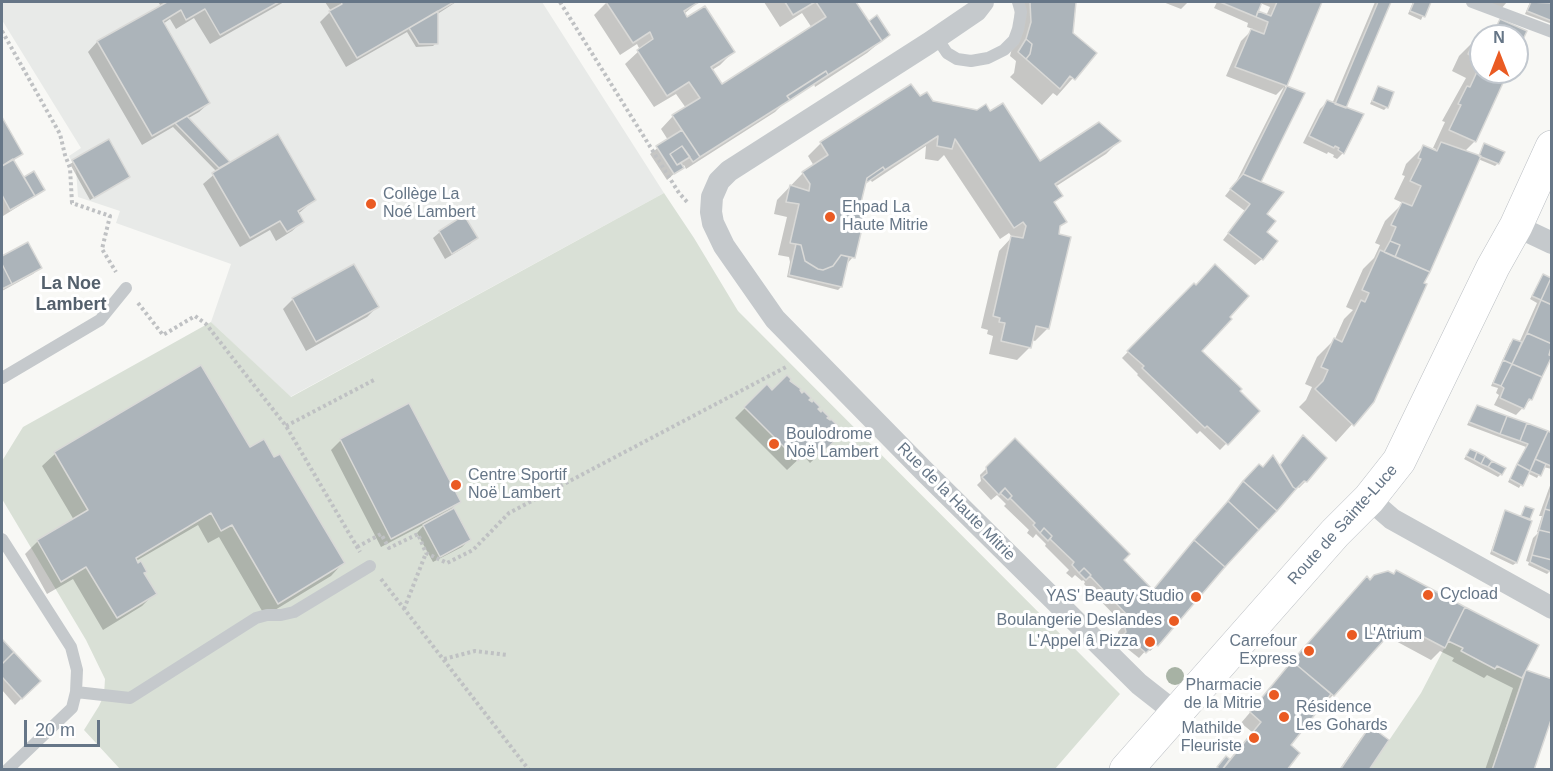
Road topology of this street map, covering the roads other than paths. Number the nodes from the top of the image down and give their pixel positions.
1 (983, 2) edge
2 (1018, 2) edge
3 (1472, 2) edge
4 (1551, 32) edge
5 (937, 38) junction
6 (1551, 147) edge
7 (1516, 226) junction
8 (1551, 243) edge
9 (126, 288) road end
10 (2, 378) edge
11 (1369, 499) junction
12 (2, 539) edge
13 (370, 566) road end
14 (1551, 608) edge
15 (76, 692) junction
16 (1176, 713) junction
17 (7, 770) edge
18 (1126, 770) edge

1 - 5 street, Rue de la Haute Mitrie
2 - 5 lane
3 - 4 lane
5 - 16 street, Rue de la Haute Mitrie
6 - 7 street, Route de Sainte-Luce
7 - 8 street
7 - 11 street, Route de Sainte-Luce
9 - 10 lane
11 - 14 street
11 - 16 street, Route de Sainte-Luce
12 - 15 lane
13 - 15 lane
15 - 17 lane
16 - 18 street, Route de Sainte-Luce

